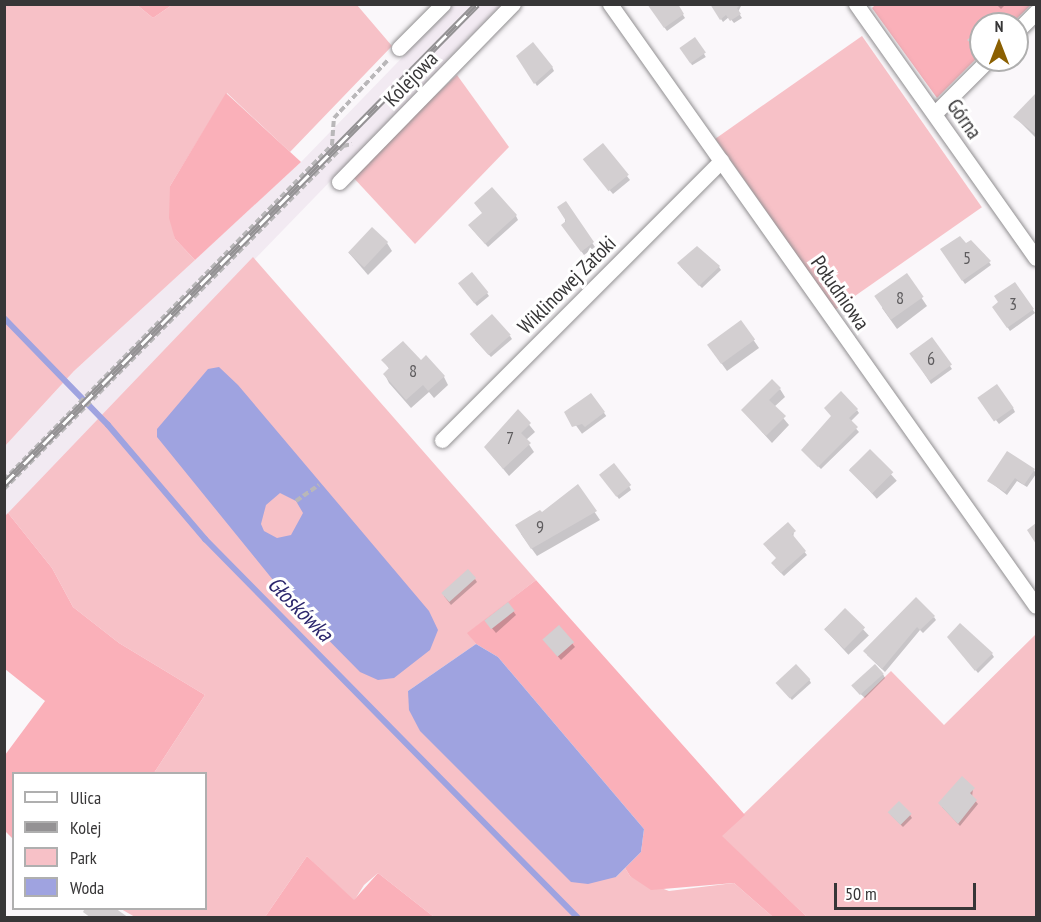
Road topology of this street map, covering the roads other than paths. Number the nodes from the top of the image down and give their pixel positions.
1 (443, 4) edge
2 (513, 4) edge
3 (610, 4) edge
4 (856, 4) edge
5 (399, 48) road end
6 (976, 72) edge
7 (935, 113) junction
8 (721, 161) junction
9 (339, 182) dead end
10 (1036, 258) edge
11 (442, 440) dead end
12 (1036, 606) edge

1 - 5 street, Kolejowa
2 - 9 street, Kolejowa
3 - 8 street, Południowa
4 - 7 street, Górna
6 - 7 street
7 - 10 street, Górna
8 - 11 street, Wiklinowej Zatoki
8 - 12 street, Południowa

